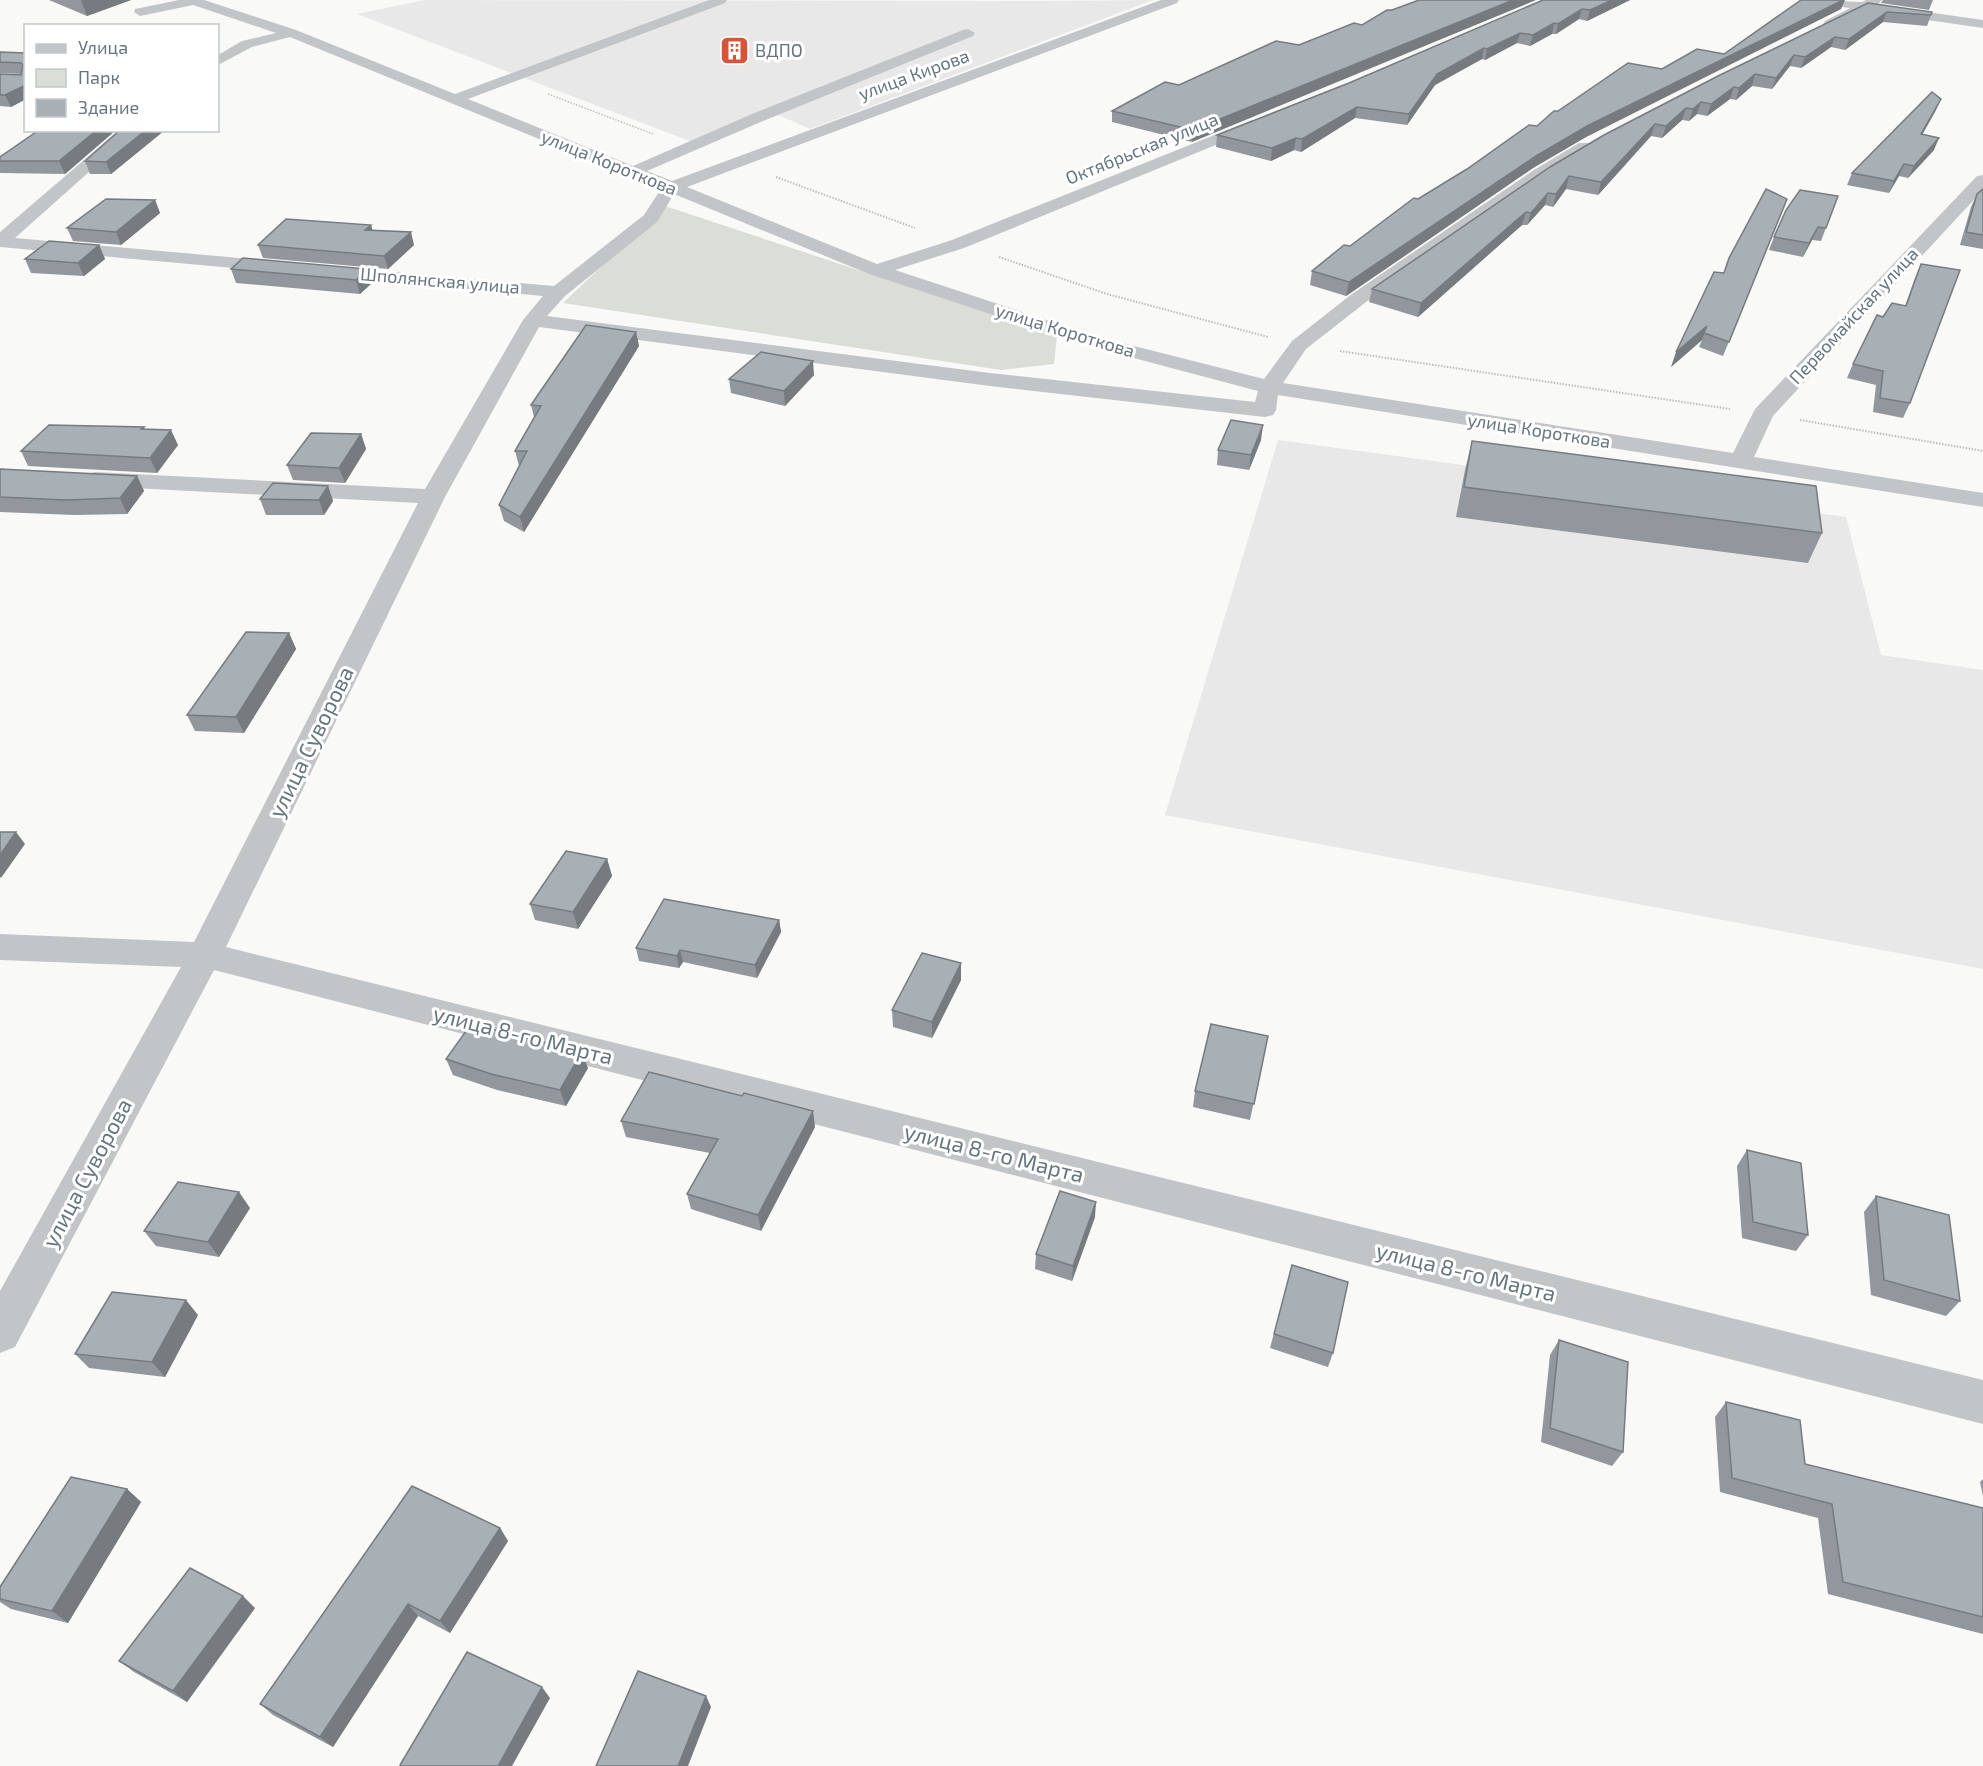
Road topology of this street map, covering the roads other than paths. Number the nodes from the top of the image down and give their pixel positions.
1 (220, 0) edge
2 (722, 0) edge
3 (1173, 0) edge
4 (1818, 0) edge
5 (195, 2) edge
6 (1870, 4) edge
7 (140, 12) dead end
8 (1983, 24) edge
9 (1817, 30) edge
10 (291, 33) junction
11 (968, 33) dead end
12 (219, 60) edge
13 (455, 99) junction
14 (1275, 116) edge
15 (127, 132) edge
16 (1603, 136) edge
17 (632, 172) junction
18 (1983, 180) edge
19 (669, 188) junction
20 (0, 241) edge
21 (876, 270) junction
22 (558, 292) junction
23 (533, 320) junction
24 (1269, 387) junction
25 (1740, 463) junction
26 (70, 478) edge
27 (433, 497) junction
28 (1983, 500) edge
29 (0, 947) edge
30 (205, 955) junction
31 (0, 1333) edge
32 (1983, 1402) edge

1 - 5 street
2 - 13 street
3 - 19 street, улица Кирова
4 - 6 street
5 - 7 street
5 - 10 street, улица Короткова
6 - 8 street
6 - 9 street
10 - 12 street
10 - 13 street, улица Короткова
11 - 17 street
13 - 17 street, улица Короткова
14 - 21 street, Октябрьская улица
15 - 20 street
16 - 24 street
17 - 19 street, улица Короткова
18 - 25 street, Первомайская улица
19 - 21 street, улица Короткова
19 - 22 street, улица Суворова
20 - 22 street, Шполянская улица
21 - 24 street, улица Короткова
22 - 23 street, улица Суворова
23 - 24 street
23 - 27 street, улица Суворова
24 - 25 street, улица Короткова
25 - 28 street, улица Короткова
26 - 27 street
27 - 30 street, улица Суворова
29 - 30 street, улица 8-го Марта
30 - 31 street, улица Суворова
30 - 32 street, улица 8-го Марта

